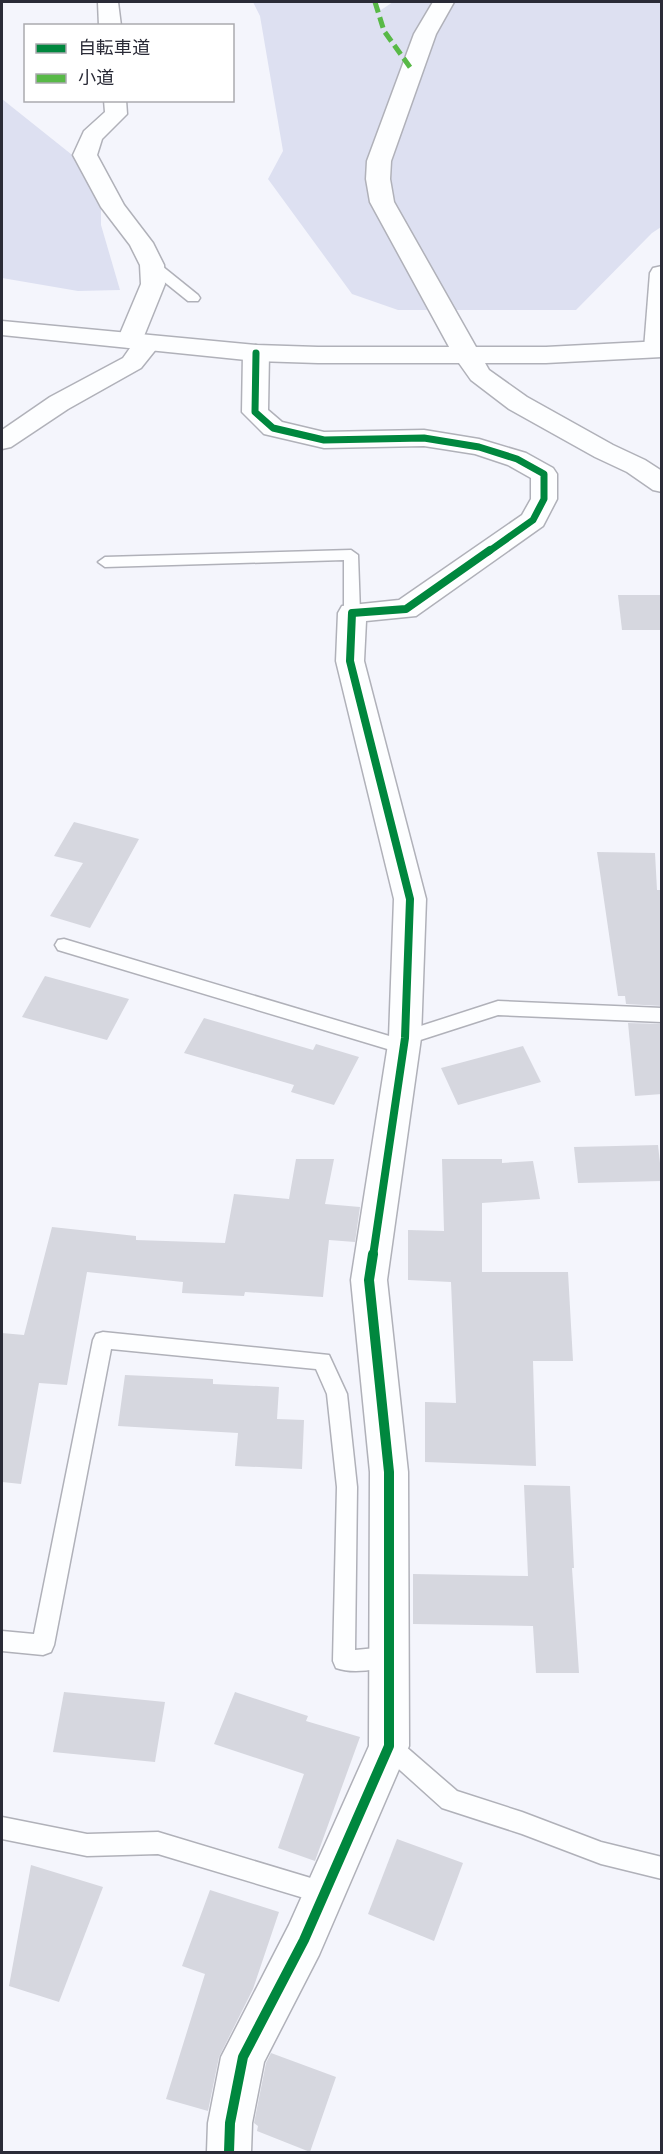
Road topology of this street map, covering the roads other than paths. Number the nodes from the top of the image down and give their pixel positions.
1 (108, 2) edge
2 (443, 2) edge
3 (110, 24) edge
4 (115, 102) edge
5 (152, 265) junction
6 (662, 273) edge
7 (193, 298) dead end
8 (2, 328) edge
9 (139, 342) junction
10 (659, 349) edge
11 (256, 353) junction
12 (467, 356) junction
13 (2, 441) edge
14 (662, 484) edge
15 (105, 562) dead end
16 (352, 613) junction
17 (64, 945) dead end
18 (662, 1015) edge
19 (405, 1043) junction
20 (2, 1641) edge
21 (387, 1657) junction
22 (389, 1746) junction
23 (2, 1828) edge
24 (662, 1868) edge
25 (324, 1893) junction
26 (229, 2152) edge

1 - 3 street
2 - 12 street
4 - 5 street
5 - 7 lane
5 - 9 street
6 - 10 street
8 - 9 street
9 - 11 street
9 - 13 street
10 - 12 street
11 - 12 street
11 - 16 street
12 - 14 street
15 - 16 lane
16 - 19 street
17 - 19 lane
18 - 19 lane
19 - 21 street
20 - 21 lane
21 - 22 street
22 - 24 lane
22 - 25 street
23 - 25 lane
25 - 26 street

